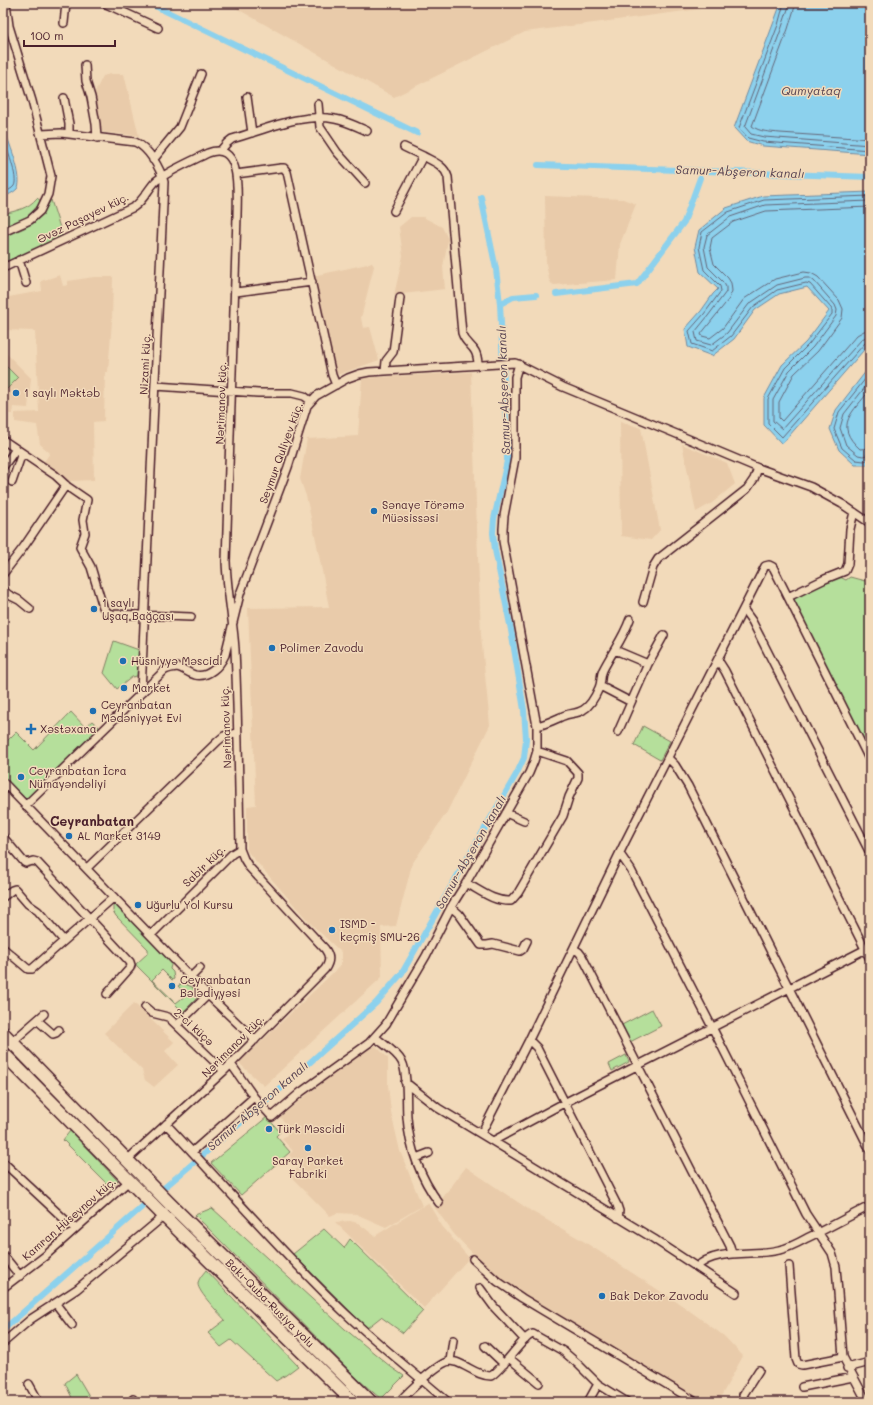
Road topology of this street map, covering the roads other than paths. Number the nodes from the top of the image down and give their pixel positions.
1 (6, 3) edge
2 (66, 3) edge
3 (104, 3) edge
4 (64, 23) dead end
5 (158, 28) dead end
6 (85, 65) dead end
7 (202, 74) dead end
8 (247, 97) dead end
9 (64, 98) dead end
10 (318, 104) dead end
11 (319, 117) junction
12 (367, 131) dead end
13 (252, 133) junction
14 (41, 134) junction
15 (69, 134) junction
16 (97, 138) junction
17 (404, 147) dead end
18 (221, 150) junction
19 (423, 156) junction
20 (153, 160) junction
21 (236, 174) junction
22 (163, 177) junction
23 (365, 183) dead end
24 (394, 211) dead end
25 (3, 232) edge
26 (19, 260) junction
27 (3, 268) edge
28 (312, 282) junction
29 (26, 283) dead end
30 (236, 292) junction
31 (400, 298) dead end
32 (478, 364) junction
33 (519, 364) junction
34 (385, 371) junction
35 (336, 385) junction
36 (156, 386) junction
37 (233, 391) junction
38 (311, 401) junction
39 (3, 440) edge
40 (16, 449) junction
41 (22, 453) junction
42 (3, 467) edge
43 (758, 468) junction
44 (12, 482) dead end
45 (66, 485) junction
46 (854, 512) junction
47 (870, 523) edge
48 (3, 574) edge
49 (3, 590) edge
50 (788, 597) junction
51 (643, 602) dead end
52 (30, 609) dead end
53 (744, 610) junction
54 (144, 615) junction
55 (191, 617) dead end
56 (630, 619) dead end
57 (232, 626) junction
58 (664, 635) dead end
59 (615, 650) junction
60 (718, 660) junction
61 (648, 664) junction
62 (600, 686) junction
63 (140, 692) junction
64 (631, 702) junction
65 (537, 726) junction
66 (618, 732) dead end
67 (238, 733) junction
68 (536, 751) junction
69 (668, 758) junction
70 (870, 761) edge
71 (4, 784) edge
72 (26, 805) junction
73 (506, 813) junction
74 (524, 821) dead end
75 (3, 837) edge
76 (240, 850) junction
77 (870, 853) edge
78 (620, 854) junction
79 (87, 868) junction
80 (466, 883) junction
81 (3, 897) edge
82 (114, 897) junction
83 (451, 907) junction
84 (89, 918) junction
85 (151, 935) junction
86 (64, 941) junction
87 (527, 941) dead end
88 (3, 948) edge
89 (868, 948) edge
90 (574, 949) junction
91 (870, 959) edge
92 (200, 968) dead end
93 (191, 977) junction
94 (788, 988) junction
95 (107, 994) dead end
96 (208, 995) junction
97 (145, 1007) dead end
98 (44, 1014) dead end
99 (38, 1020) junction
100 (177, 1025) junction
101 (712, 1027) junction
102 (58, 1030) dead end
103 (3, 1033) edge
104 (375, 1037) junction
105 (255, 1040) junction
106 (529, 1040) junction
107 (12, 1042) junction
108 (3, 1053) edge
109 (231, 1064) junction
110 (637, 1066) junction
111 (224, 1071) junction
112 (405, 1082) junction
113 (254, 1097) junction
114 (564, 1102) junction
115 (166, 1124) junction
116 (481, 1134) junction
117 (493, 1141) junction
118 (870, 1150) edge
119 (193, 1153) junction
120 (429, 1154) dead end
121 (416, 1158) junction
122 (126, 1160) junction
123 (3, 1162) edge
124 (132, 1184) junction
125 (439, 1203) dead end
126 (870, 1206) edge
127 (162, 1214) junction
128 (618, 1218) junction
129 (75, 1229) junction
130 (819, 1233) junction
131 (732, 1254) junction
132 (3, 1256) edge
133 (473, 1259) dead end
134 (789, 1266) dead end
135 (697, 1267) junction
136 (20, 1276) junction
137 (3, 1288) edge
138 (480, 1288) dead end
139 (736, 1293) dead end
140 (56, 1304) junction
141 (72, 1325) dead end
142 (453, 1340) dead end
143 (525, 1340) junction
144 (3, 1343) edge
145 (485, 1346) dead end
146 (843, 1357) junction
147 (509, 1358) junction
148 (450, 1361) junction
149 (870, 1362) edge
150 (504, 1364) junction
151 (847, 1368) junction
152 (759, 1370) dead end
153 (853, 1377) junction
154 (422, 1380) junction
155 (539, 1383) dead end
156 (29, 1384) dead end
157 (598, 1384) junction
158 (802, 1387) dead end
159 (38, 1402) edge
160 (353, 1402) edge
161 (371, 1402) edge
162 (399, 1402) edge
163 (448, 1402) edge
164 (588, 1402) edge
165 (627, 1402) edge
166 (696, 1402) edge
167 (749, 1402) edge
168 (867, 1402) edge

1 - 14 street
2 - 4 street
3 - 5 street
6 - 16 street
7 - 20 street
8 - 13 street
9 - 15 street
10 - 11 street
11 - 12 street
11 - 13 street
11 - 23 street
13 - 18 street
14 - 15 street, Nizami küç.
14 - 25 street
15 - 16 street, Nizami küç.
16 - 20 street, Nizami küç.
17 - 19 street
18 - 21 street, Nərimanov küç.
18 - 22 street
19 - 24 street
19 - 32 street
20 - 22 street, Nizami küç.
21 - 28 street
21 - 30 street, Nərimanov küç.
22 - 26 street, Əvəz Paşayev küç.
22 - 36 street, Nizami küç.
26 - 27 street, Əvəz Paşayev küç.
26 - 29 street
28 - 30 street
28 - 35 street
30 - 37 street, Nərimanov küç.
31 - 34 street
32 - 33 street, Seymur Quliyev küç.
32 - 34 street, Seymur Quliyev küç.
33 - 43 street, Seymur Quliyev küç.
33 - 65 street
34 - 35 street, Seymur Quliyev küç.
35 - 38 street, Seymur Quliyev küç.
36 - 37 street
36 - 54 street, Nizami küç.
37 - 38 street
37 - 57 street, Nərimanov küç.
38 - 57 street, Seymur Quliyev küç.
39 - 40 street
40 - 41 street
40 - 42 street
41 - 44 street
41 - 45 street
43 - 46 street, Seymur Quliyev küç.
43 - 51 street
45 - 48 street
45 - 54 street
46 - 47 street, Seymur Quliyev küç.
46 - 50 street
49 - 52 street
50 - 53 street
50 - 70 street
53 - 60 street
53 - 77 street
54 - 55 street
54 - 63 street, Nizami küç.
56 - 59 street
57 - 63 street
57 - 67 street, Nərimanov küç.
58 - 61 street
59 - 61 street
59 - 62 street
60 - 69 street
60 - 89 street
61 - 64 street
62 - 64 street
62 - 65 street
63 - 72 street
64 - 66 street
65 - 68 street
67 - 76 street, Nərimanov küç.
67 - 79 street
68 - 73 street
68 - 80 street
69 - 78 street
69 - 94 street
71 - 72 street
72 - 79 street
73 - 74 street
73 - 80 street
75 - 84 street
76 - 85 street, Sabir küç.
76 - 105 street, Nərimanov küç.
78 - 90 street
78 - 101 street
79 - 82 street
80 - 83 street
81 - 86 street
82 - 84 street
82 - 85 street
83 - 87 street
83 - 104 street
84 - 86 street
84 - 95 street
85 - 93 street
86 - 88 street
89 - 91 street
89 - 94 street
90 - 106 street
90 - 110 street
92 - 93 street
93 - 96 street
94 - 101 street
94 - 118 street
96 - 100 street
96 - 105 street
97 - 100 street, 2-ci küçə
98 - 99 street
99 - 102 street
99 - 107 street
100 - 111 street, 2-ci küçə
101 - 110 street
101 - 130 street
103 - 107 highway
104 - 112 street
104 - 113 street
105 - 109 street, Nərimanov küç.
106 - 114 street
106 - 116 street
107 - 122 highway
108 - 124 highway
109 - 111 street, Nərimanov küç.
109 - 113 street
110 - 114 street
110 - 131 street
111 - 115 street, Nərimanov küç.
112 - 116 street
112 - 121 street
113 - 119 street
114 - 117 street
114 - 128 street
115 - 119 street
115 - 122 street, Nərimanov küç.
116 - 117 street
117 - 128 street
119 - 154 street
120 - 121 street
121 - 125 street
122 - 161 highway, Bakı-Quba-Rusiya yolu
123 - 129 street
124 - 127 highway, Bakı-Quba-Rusiya yolu
124 - 129 street, Kamran Hüseynov küç.
126 - 130 street
127 - 140 street
127 - 160 highway, Bakı-Quba-Rusiya yolu
128 - 135 street
129 - 136 street, Kamran Hüseynov küç.
130 - 131 street
130 - 146 street
131 - 135 street
132 - 136 street
133 - 166 street
134 - 146 street
135 - 139 street
136 - 137 street, Kamran Hüseynov küç.
138 - 143 street
140 - 141 street
140 - 144 street
142 - 148 street
143 - 147 street
143 - 157 street
145 - 150 street
146 - 151 street
147 - 150 street
147 - 155 street
148 - 150 street
148 - 154 street
149 - 151 street
151 - 153 street
152 - 167 street
153 - 158 street
153 - 168 street
154 - 162 street
154 - 163 street
156 - 159 street
157 - 164 street
157 - 165 street

